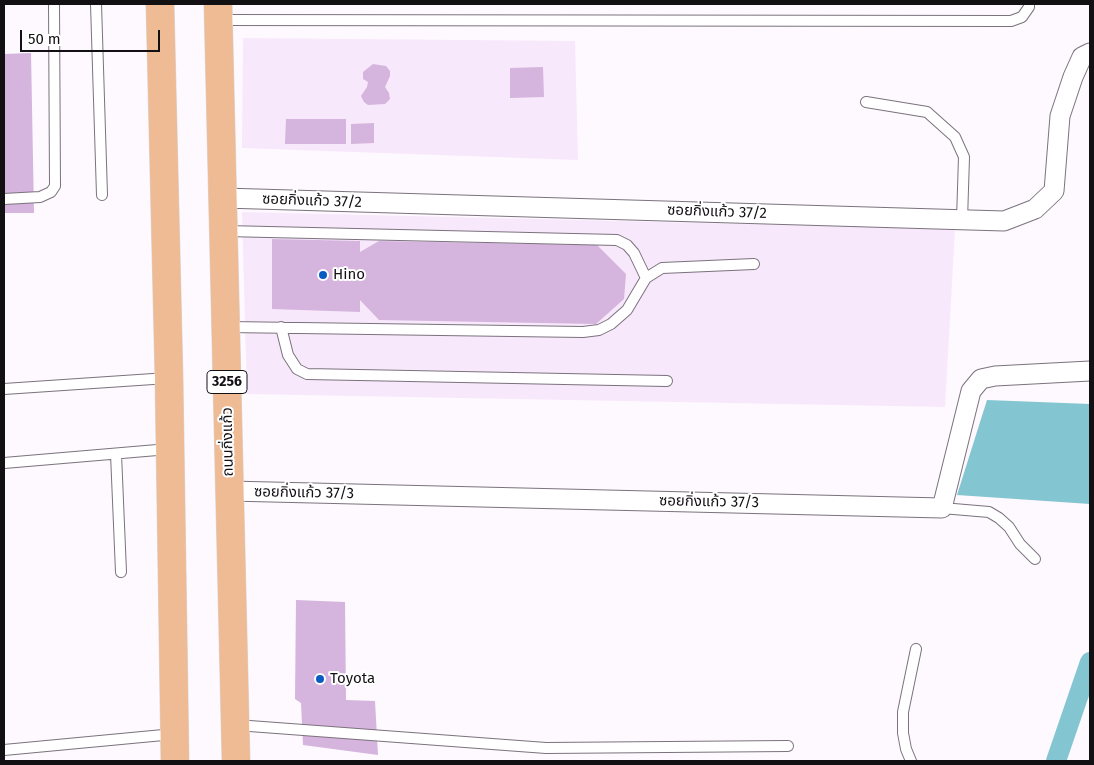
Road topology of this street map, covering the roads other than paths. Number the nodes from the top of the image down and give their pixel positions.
1 (54, 4) edge
2 (96, 4) edge
3 (160, 4) edge
4 (1030, 4) edge
5 (219, 12) edge
6 (1090, 53) edge
7 (866, 102) dead end
8 (102, 195) dead end
9 (223, 198) junction
10 (4, 199) edge
11 (962, 220) junction
12 (224, 231) junction
13 (754, 264) dead end
14 (646, 278) junction
15 (226, 326) junction
16 (281, 327) junction
17 (1090, 371) edge
18 (169, 378) junction
19 (667, 381) dead end
20 (4, 389) edge
21 (170, 449) junction
22 (116, 454) junction
23 (4, 463) edge
24 (230, 491) junction
25 (942, 508) junction
26 (1035, 559) dead end
27 (120, 572) dead end
28 (916, 649) dead end
29 (235, 725) junction
30 (175, 734) junction
31 (788, 746) dead end
32 (4, 750) edge
33 (175, 761) edge
34 (236, 761) edge
35 (911, 761) edge

1 - 10 lane
2 - 8 lane
3 - 18 main road
4 - 5 lane
5 - 9 main road, ถนนกิ่งแก้ว / 3256
6 - 11 street, ซอยกิ่งแก้ว 37/2
7 - 11 lane
9 - 11 street, ซอยกิ่งแก้ว 37/2
9 - 12 main road, ถนนกิ่งแก้ว / 3256
12 - 14 lane
12 - 15 main road, ถนนกิ่งแก้ว / 3256
13 - 14 lane
14 - 16 lane
15 - 16 lane
15 - 24 main road, ถนนกิ่งแก้ว / 3256
16 - 19 lane
17 - 25 street
18 - 20 lane
18 - 21 main road
21 - 22 lane
21 - 30 main road
22 - 23 lane
22 - 27 lane
24 - 25 street, ซอยกิ่งแก้ว 37/3
24 - 29 main road, ถนนกิ่งแก้ว / 3256
25 - 26 lane
28 - 35 lane
29 - 31 lane
29 - 34 main road, ถนนกิ่งแก้ว / 3256
30 - 32 lane
30 - 33 main road

